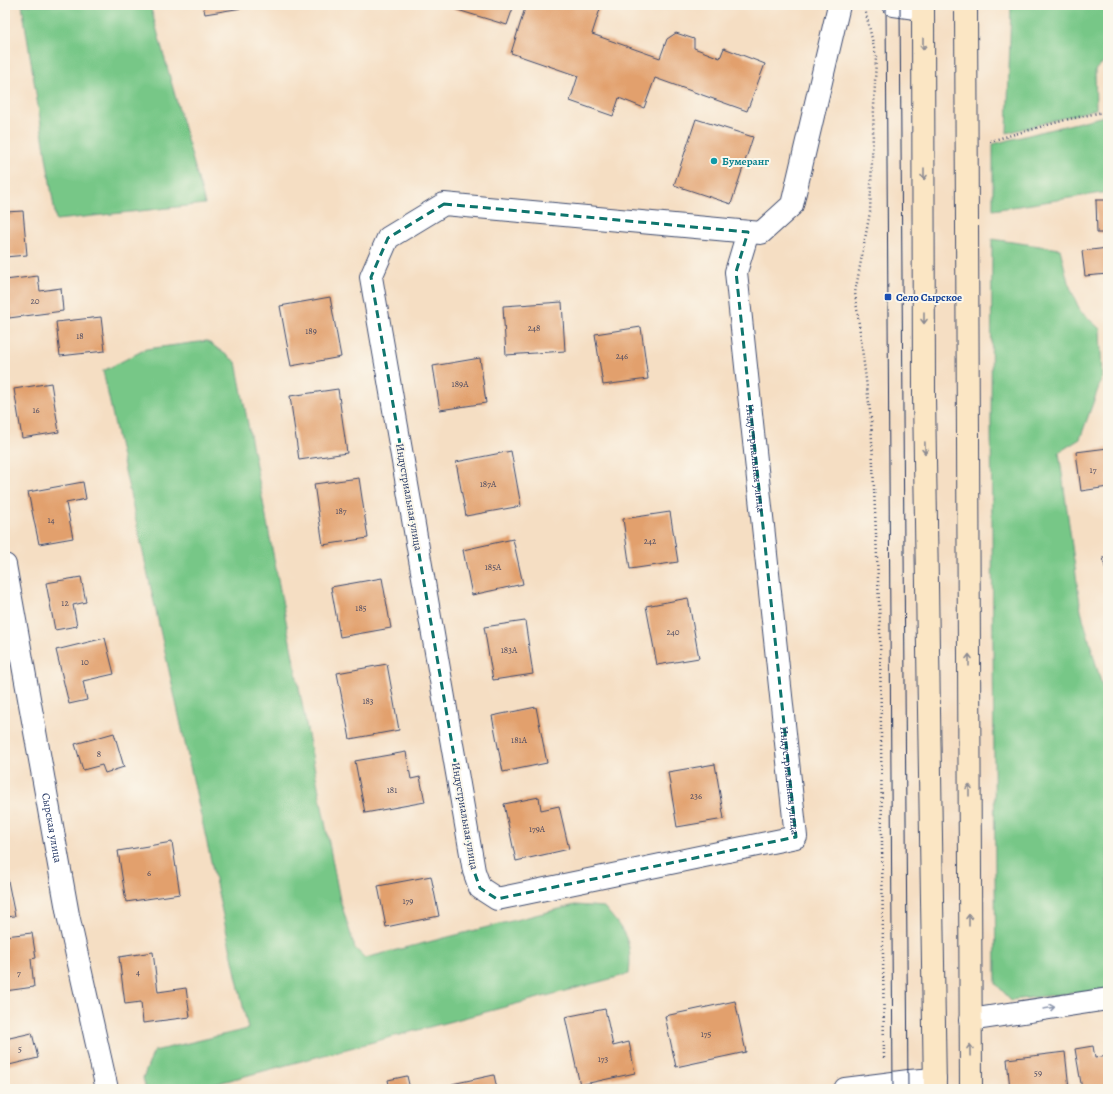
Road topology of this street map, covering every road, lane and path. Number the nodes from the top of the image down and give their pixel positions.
1 (839, 5) edge
2 (864, 5) edge
3 (894, 5) edge
4 (966, 5) edge
5 (923, 7) edge
6 (1108, 111) edge
7 (988, 141) dead end
8 (748, 232) junction
9 (5, 565) edge
10 (1108, 998) edge
11 (970, 1020) junction
12 (935, 1084) edge
13 (884, 1085) junction
14 (107, 1089) edge
15 (845, 1089) edge
16 (971, 1089) edge

1 - 8 street
2 - 13 path
3 - 5 street
11 -> 4 main road
5 -> 12 main road
6 - 7 path
8 - 8 street, Индустриальная улица
9 - 14 street, Сырская улица
11 -> 10 street
16 -> 11 main road
12 - 13 street
13 - 15 street

